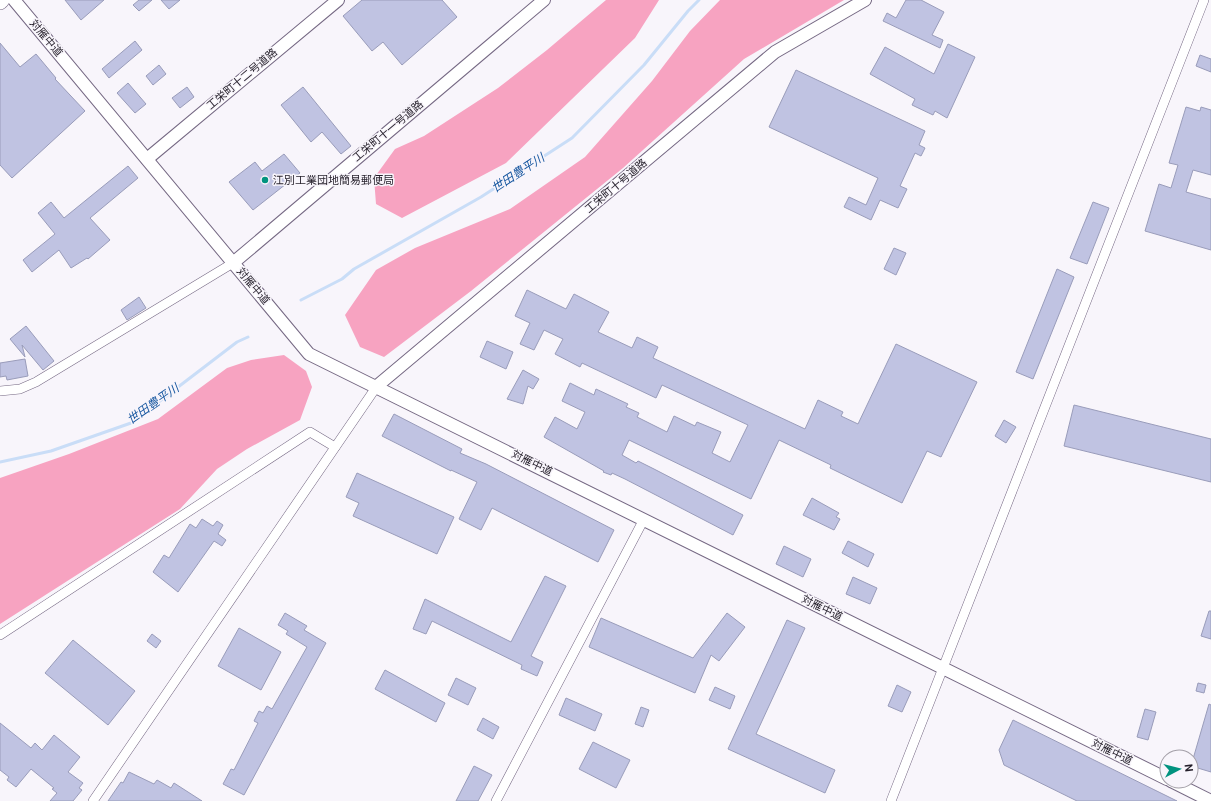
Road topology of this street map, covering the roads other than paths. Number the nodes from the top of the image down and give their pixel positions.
1 (14, 0) edge
2 (338, 0) edge
3 (544, 0) edge
4 (866, 0) edge
5 (1204, 0) edge
6 (147, 159) junction
7 (233, 263) junction
8 (376, 386) junction
9 (0, 391) edge
10 (335, 447) junction
11 (644, 519) junction
12 (0, 635) edge
13 (943, 668) junction
14 (1159, 775) edge
15 (1187, 789) edge
16 (94, 801) edge
17 (496, 801) edge
18 (891, 801) edge
19 (1211, 801) edge

1 - 6 street, 対雁中道
2 - 6 street, 工栄町十二号道路
3 - 7 street, 工栄町十一号道路
4 - 8 street, 工栄町十号道路
5 - 13 street
6 - 7 street, 対雁中道
7 - 8 street, 対雁中道
7 - 9 street
8 - 10 street
8 - 11 street, 対雁中道
10 - 12 street
10 - 16 street
11 - 13 street, 対雁中道
11 - 17 street
13 - 14 street, 対雁中道
13 - 18 street
15 - 19 street

